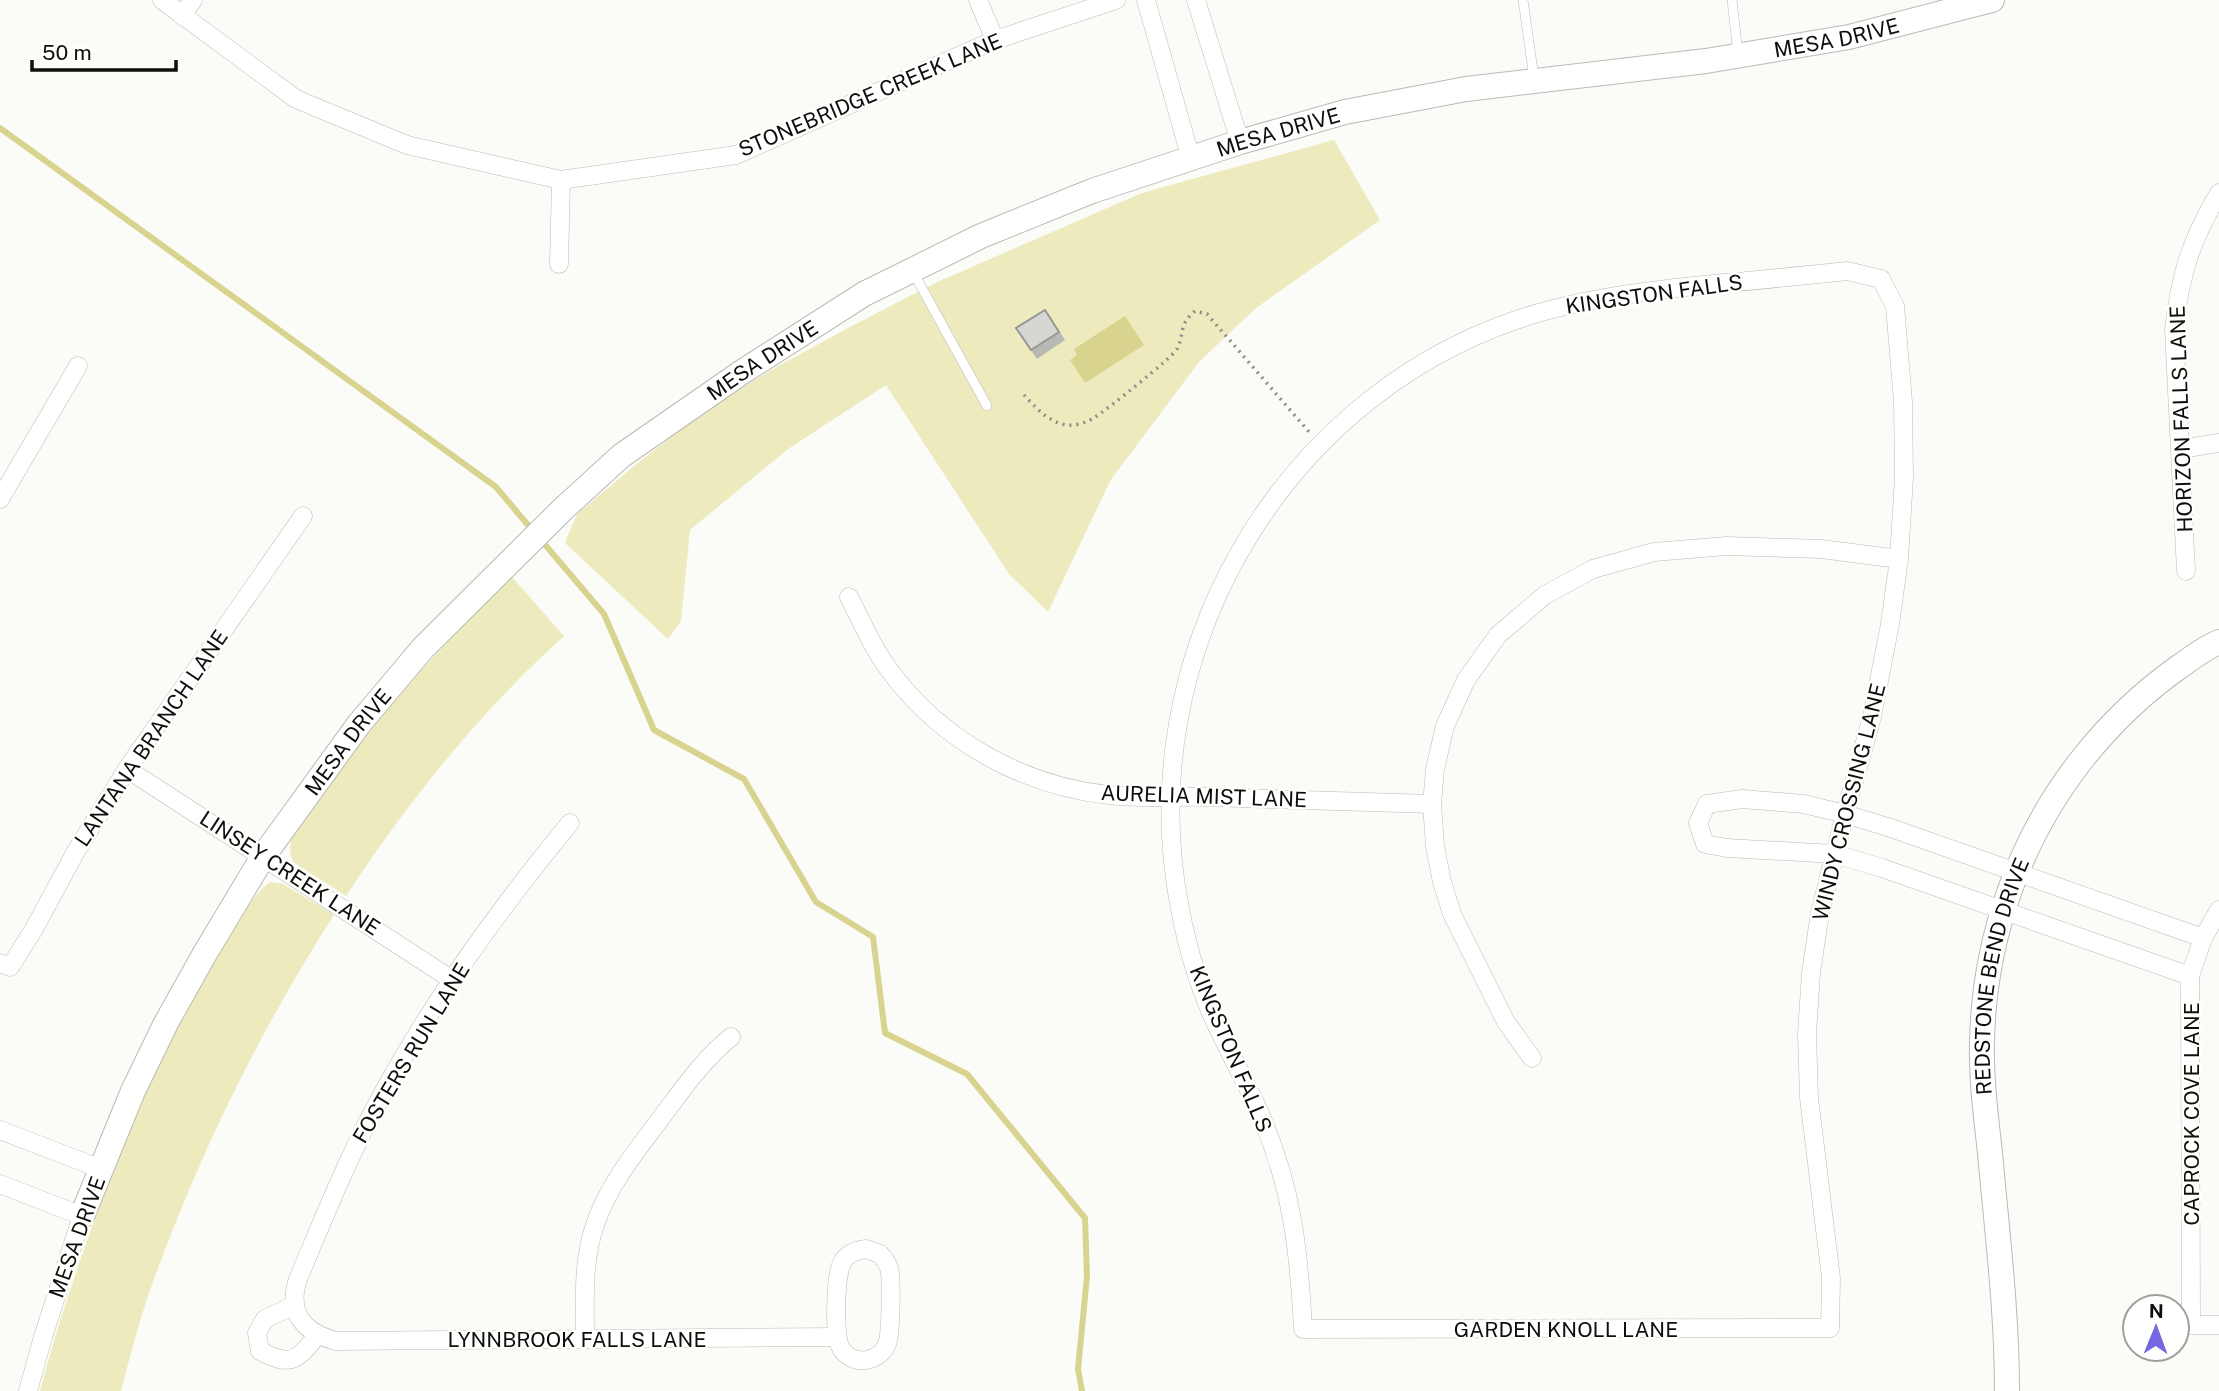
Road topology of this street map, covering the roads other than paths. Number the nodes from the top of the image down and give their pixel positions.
1 (162, 0) edge
2 (193, 0) edge
3 (978, 0) edge
4 (1116, 0) edge
5 (1146, 0) edge
6 (1196, 0) edge
7 (1523, 0) edge
8 (1732, 0) edge
9 (1992, 0) edge
10 (182, 16) junction
11 (995, 40) junction
12 (1738, 55) junction
13 (1534, 80) junction
14 (1240, 142) junction
15 (1191, 159) junction
16 (561, 180) junction
17 (2219, 193) edge
18 (559, 264) dead end
19 (912, 270) junction
20 (1881, 279) joint
21 (78, 366) dead end
22 (987, 406) dead end
23 (2219, 443) edge
24 (2181, 449) junction
25 (0, 499) edge
26 (303, 516) dead end
27 (1899, 559) junction
28 (2186, 571) dead end
29 (849, 597) dead end
30 (2219, 642) edge
31 (127, 769) junction
32 (1171, 796) junction
33 (1432, 804) junction
34 (1845, 814) junction
35 (570, 823) dead end
36 (1835, 854) junction
37 (264, 855) junction
38 (2015, 872) junction
39 (2219, 909) edge
40 (2002, 910) junction
41 (2203, 938) junction
42 (5, 965) edge
43 (2190, 976) junction
44 (451, 979) junction
45 (731, 1037) dead end
46 (1532, 1058) dead end
47 (0, 1130) edge
48 (101, 1169) junction
49 (0, 1184) edge
50 (82, 1216) junction
51 (293, 1306) junction
52 (2219, 1325) edge
53 (1830, 1328) joint
54 (1303, 1329) joint
55 (317, 1336) junction
56 (837, 1337) junction
57 (586, 1339) junction
58 (28, 1391) edge
59 (2007, 1391) edge

1 - 10 street, STONEBRIDGE CREEK LANE
2 - 10 street
3 - 11 street
4 - 11 street, STONEBRIDGE CREEK LANE
5 - 15 street
6 - 14 street
7 - 13 lane
8 - 12 lane
9 - 12 street, MESA DRIVE
10 - 16 street, STONEBRIDGE CREEK LANE
11 - 16 street, STONEBRIDGE CREEK LANE
12 - 13 street, MESA DRIVE
13 - 14 street, MESA DRIVE
14 - 15 street, MESA DRIVE
15 - 19 street, MESA DRIVE
16 - 18 street
17 - 24 street, HORIZON FALLS LANE
19 - 22 lane
19 - 37 street, MESA DRIVE
20 - 27 street, WINDY CROSSING LANE
20 - 32 street, KINGSTON FALLS
21 - 25 street
23 - 24 street
24 - 28 street, HORIZON FALLS LANE
26 - 31 street, LANTANA BRANCH LANE
27 - 33 street
27 - 34 street, WINDY CROSSING LANE
29 - 32 street, AURELIA MIST LANE
30 - 38 street, REDSTONE BEND DRIVE
31 - 37 street, LINSEY CREEK LANE
31 - 42 street, LANTANA BRANCH LANE
32 - 33 street, AURELIA MIST LANE
32 - 54 street, KINGSTON FALLS
33 - 46 street
34 - 36 street, WINDY CROSSING LANE
34 - 36 street
34 - 38 street
35 - 44 street, FOSTERS RUN LANE
36 - 40 street
36 - 53 street, WINDY CROSSING LANE
37 - 44 street, LINSEY CREEK LANE
37 - 48 street, MESA DRIVE
38 - 40 street, REDSTONE BEND DRIVE
38 - 41 street
39 - 41 street, CAPROCK COVE LANE
40 - 43 street
40 - 59 street, REDSTONE BEND DRIVE
41 - 43 street, CAPROCK COVE LANE
43 - 52 street, CAPROCK COVE LANE
44 - 51 street, FOSTERS RUN LANE
45 - 57 street
47 - 48 street
48 - 50 street, MESA DRIVE
49 - 50 street
50 - 58 street, MESA DRIVE
51 - 55 street
51 - 55 street
53 - 54 street, GARDEN KNOLL LANE
55 - 57 street, LYNNBROOK FALLS LANE
56 - 56 street
56 - 57 street, LYNNBROOK FALLS LANE

